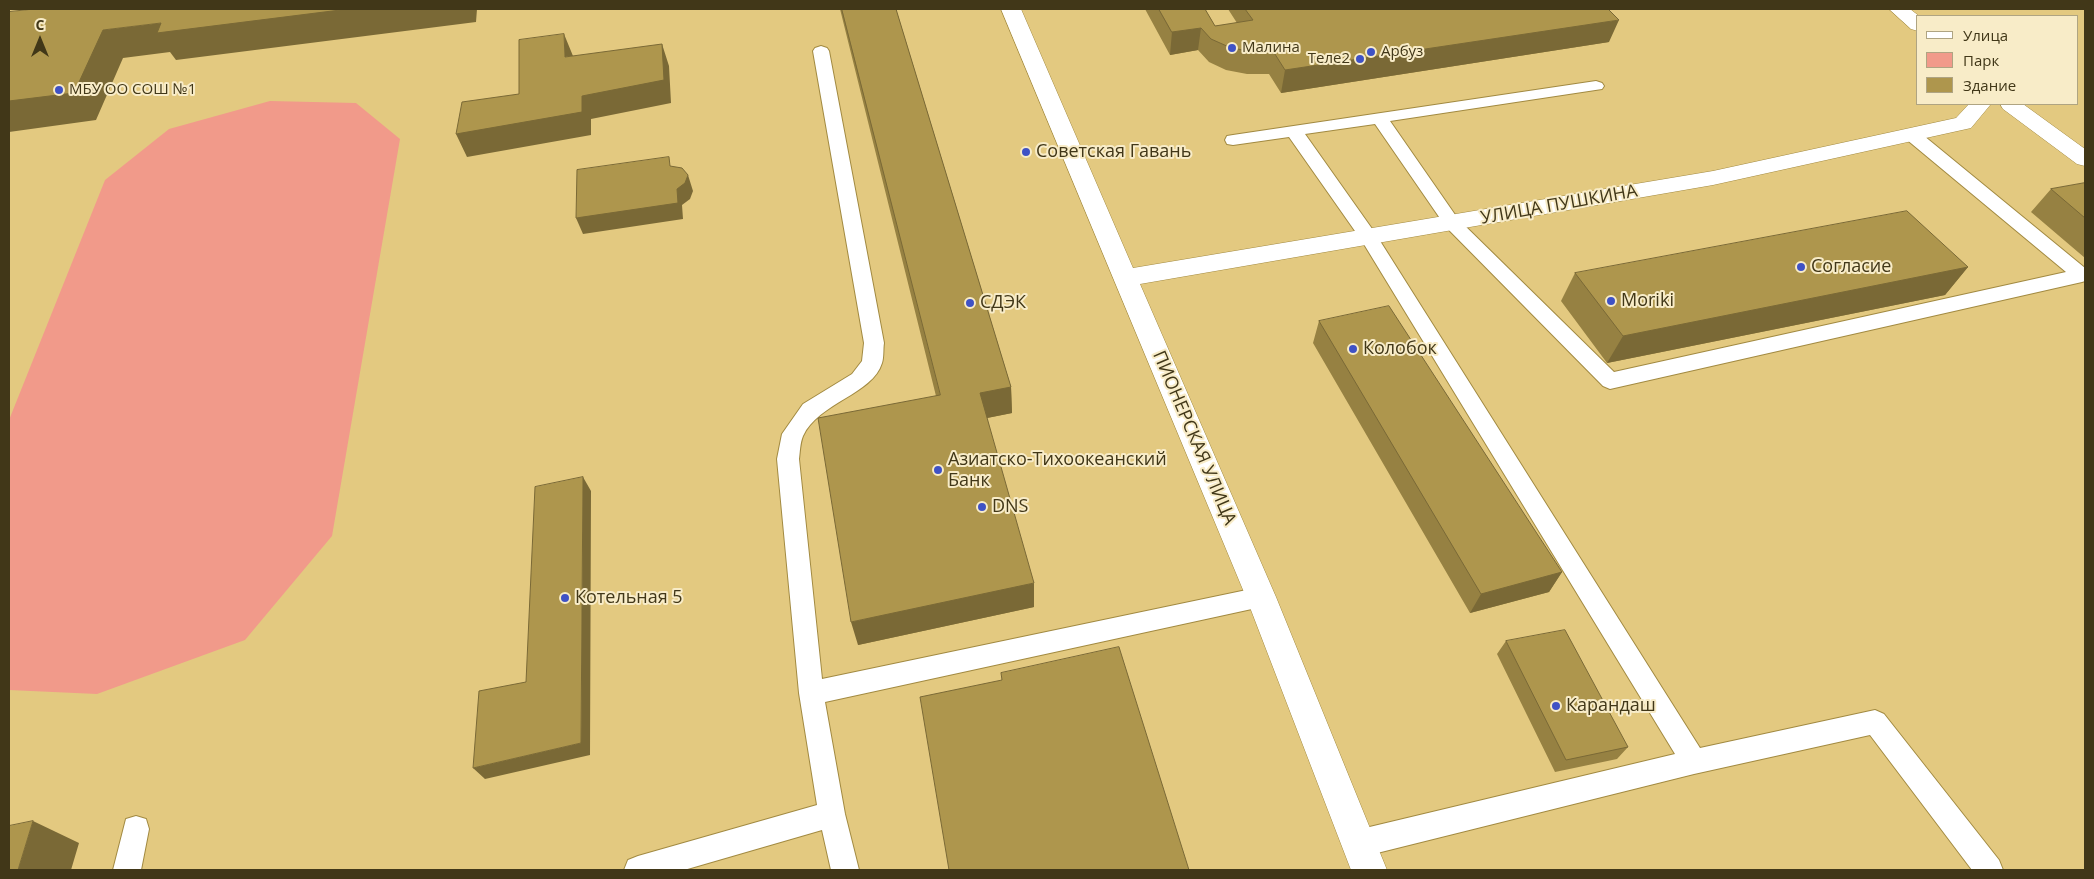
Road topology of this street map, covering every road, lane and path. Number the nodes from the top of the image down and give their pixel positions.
1 (1011, 9) edge
2 (1899, 9) edge
3 (1916, 23) edge
4 (821, 51) dead end
5 (1596, 86) dead end
6 (1979, 105) edge
7 (2011, 105) edge
8 (1379, 118) junction
9 (1293, 130) junction
10 (1912, 135) junction
11 (1234, 140) dead end
12 (2085, 159) edge
13 (1452, 223) junction
14 (1369, 237) junction
15 (2084, 277) edge
16 (1127, 278) junction
17 (1260, 597) junction
18 (811, 693) junction
19 (1694, 762) junction
20 (832, 814) junction
21 (136, 829) dead end
22 (1363, 857) edge
23 (127, 870) edge
24 (638, 870) edge
25 (845, 870) edge
26 (1989, 870) edge

1 - 16 street, ПИОНЕРСКАЯ УЛИЦА
2 - 3 street
4 - 18 lane
5 - 8 lane
6 - 10 street, УЛИЦА ПУШКИНА
7 - 12 street
8 - 9 lane
8 - 13 lane
9 - 11 lane
9 - 14 lane
10 - 13 street, УЛИЦА ПУШКИНА
10 - 15 lane
13 - 14 street, УЛИЦА ПУШКИНА
13 - 15 lane
14 - 16 street, УЛИЦА ПУШКИНА
14 - 19 lane
16 - 17 street, ПИОНЕРСКАЯ УЛИЦА
17 - 18 lane
17 - 22 street, ПИОНЕРСКАЯ УЛИЦА
18 - 20 lane
19 - 22 lane
19 - 26 lane
20 - 24 lane
20 - 25 lane
21 - 23 lane

